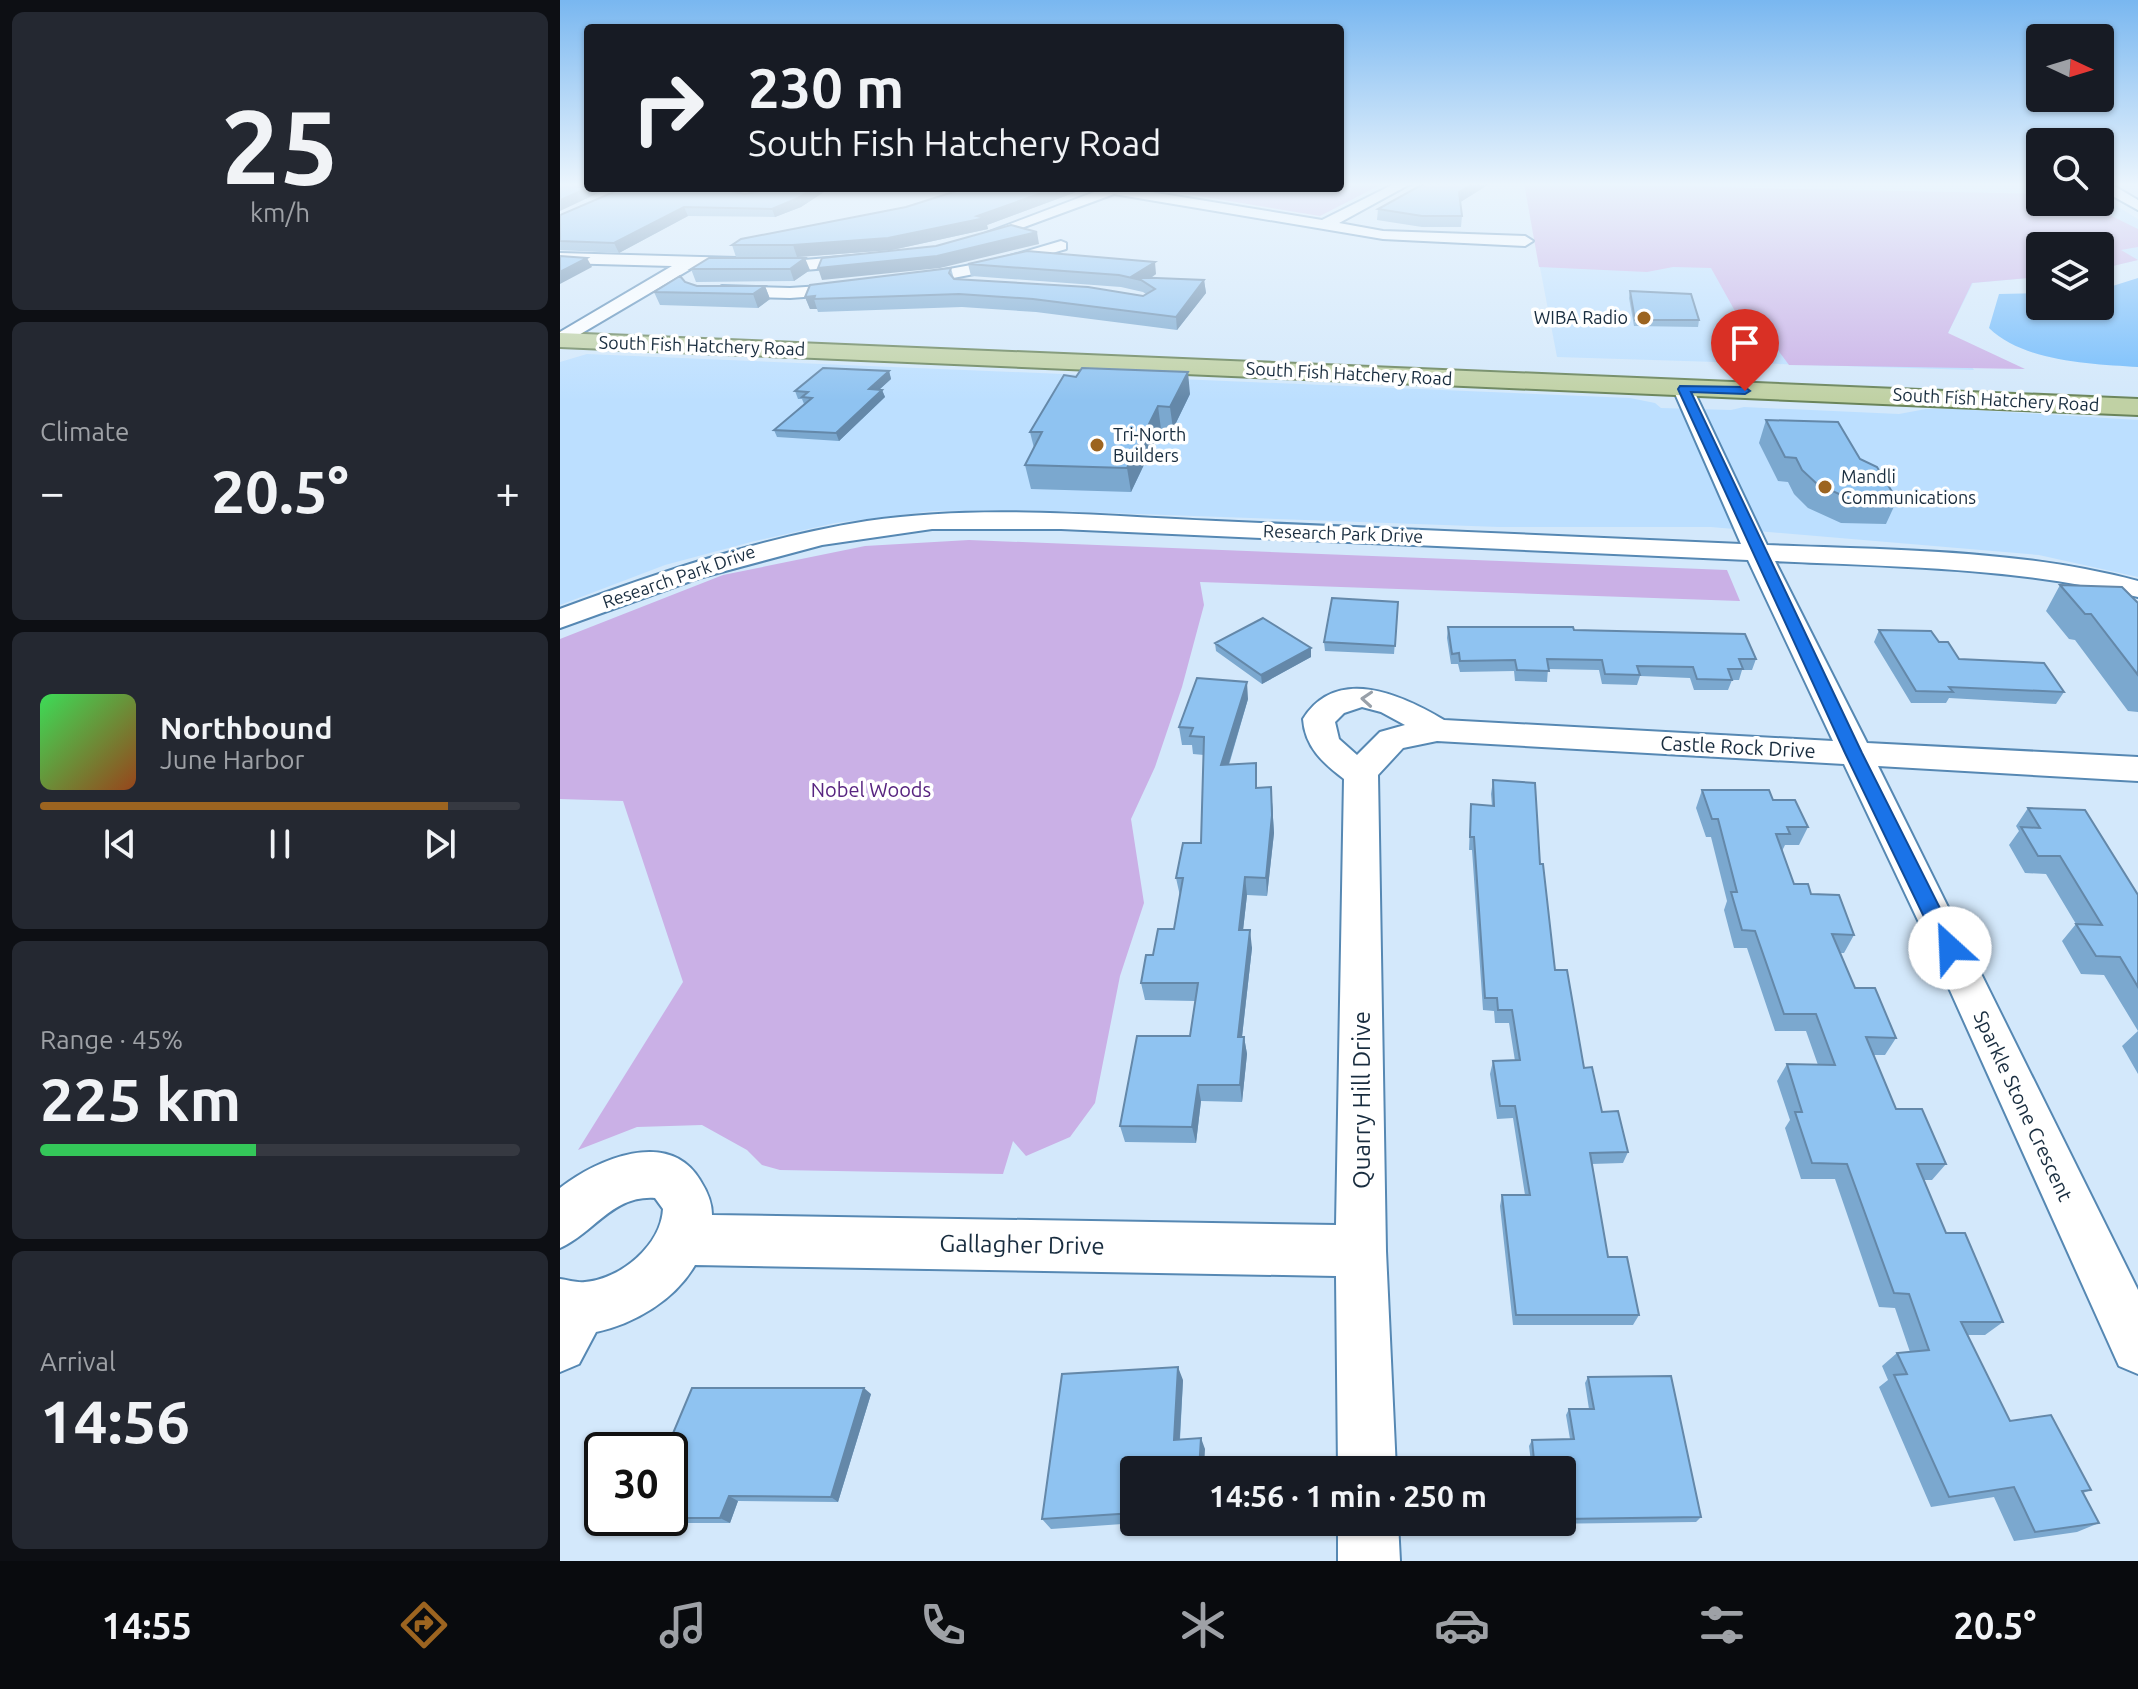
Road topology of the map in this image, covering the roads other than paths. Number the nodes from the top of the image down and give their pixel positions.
1 (1027, 256) edge
2 (560, 258) edge
3 (657, 261) junction
4 (689, 263) junction
5 (632, 276) dead end
6 (909, 281) junction
7 (977, 285) edge
8 (711, 290) edge
9 (572, 325) edge
10 (560, 340) edge
11 (1683, 389) junction
12 (2138, 391) edge
13 (2138, 407) edge
14 (1760, 553) junction
15 (2138, 589) edge
16 (560, 619) edge
17 (1437, 730) junction
18 (1854, 753) junction
19 (1374, 758) junction
20 (2138, 769) edge
21 (560, 1223) edge
22 (682, 1240) junction
23 (1361, 1251) junction
24 (566, 1320) edge
25 (2138, 1347) edge
26 (1367, 1456) edge
27 (1368, 1536) edge
28 (1369, 1561) edge

1 - 6 street
2 - 3 street
3 - 4 street
3 - 5 street
4 - 6 street
4 - 9 street
6 - 7 street
6 - 8 street
9 - 10 street
9 - 12 main road, South Fish Hatchery Road
10 - 11 main road, South Fish Hatchery Road
11 - 13 main road, South Fish Hatchery Road
11 - 14 street, Sparkle Stone Crescent
14 - 15 street, Research Park Drive
14 - 16 street, Research Park Drive
14 - 18 street, Sparkle Stone Crescent
17 - 18 street, Castle Rock Drive
17 - 19 street, Castle Rock Drive
17 -> 19 street
18 - 20 street, Castle Rock Drive
18 - 25 street, Sparkle Stone Crescent
19 - 23 street, Quarry Hill Drive
21 - 22 street
22 - 23 street, Gallagher Drive
22 - 24 street
23 - 26 street, Quarry Hill Drive
27 - 28 street

